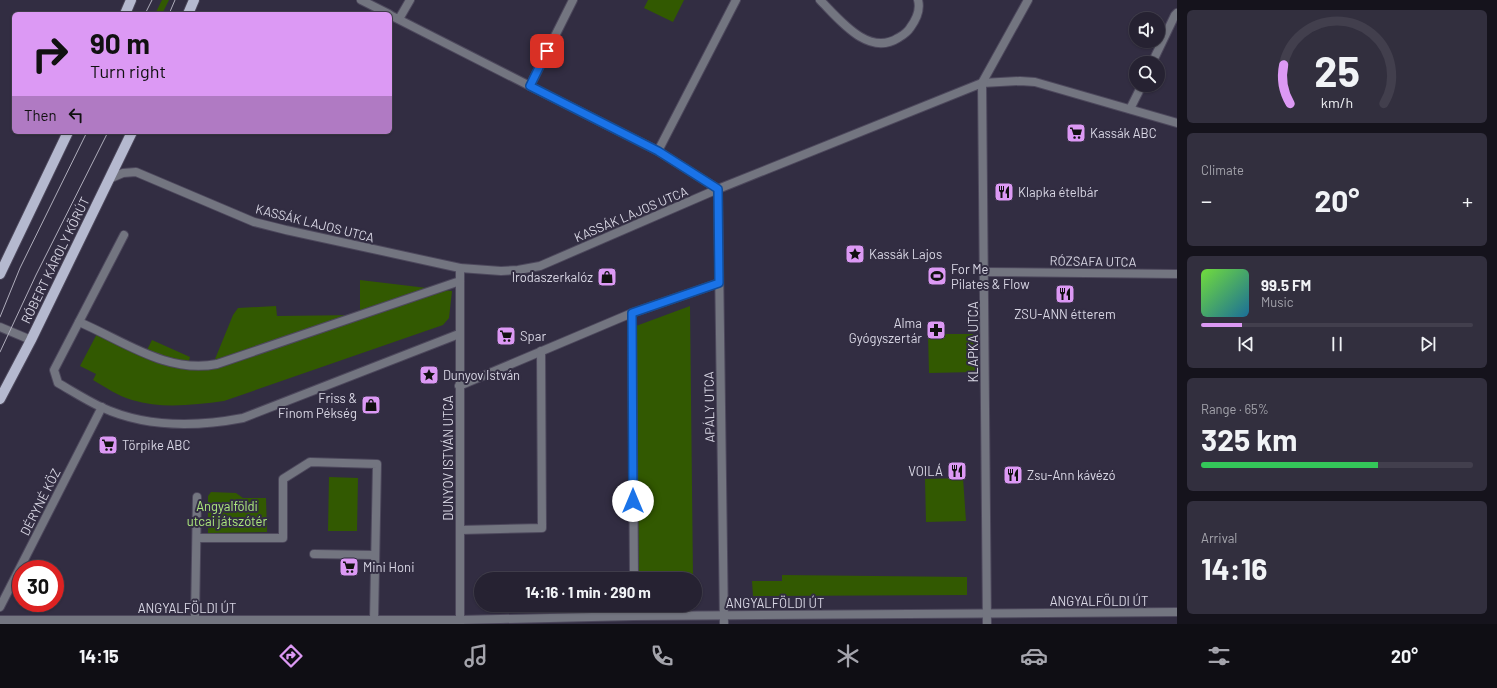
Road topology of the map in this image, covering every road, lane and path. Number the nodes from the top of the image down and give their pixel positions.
1 (132, 0) edge
2 (194, 0) edge
3 (361, 0) edge
4 (410, 0) edge
5 (573, 0) edge
6 (736, 0) edge
7 (820, 0) edge
8 (918, 0) edge
9 (1028, 0) edge
10 (125, 12) edge
11 (189, 12) edge
12 (385, 12) edge
13 (1177, 13) edge
14 (392, 16) edge
15 (399, 19) junction
16 (1155, 56) edge
17 (982, 83) junction
18 (530, 86) junction
19 (1139, 92) edge
20 (1130, 110) junction
21 (1177, 123) edge
22 (67, 134) edge
23 (131, 134) edge
24 (658, 151) junction
25 (109, 179) junction
26 (718, 189) junction
27 (124, 235) dead end
28 (460, 268) junction
29 (985, 272) junction
30 (0, 274) edge
31 (1177, 274) edge
32 (460, 281) junction
33 (719, 283) junction
34 (632, 313) junction
35 (79, 322) junction
36 (0, 327) edge
37 (459, 334) junction
38 (31, 340) junction
39 (541, 351) junction
40 (459, 386) junction
41 (0, 399) edge
42 (102, 407) junction
43 (197, 497) dead end
44 (460, 530) junction
45 (196, 538) junction
46 (314, 554) dead end
47 (374, 555) junction
48 (634, 572) edge
49 (0, 607) edge
50 (634, 612) edge
51 (1177, 612) edge
52 (987, 613) junction
53 (724, 615) junction
54 (634, 616) junction
55 (195, 619) junction
56 (0, 620) edge
57 (374, 620) junction
58 (183, 622) edge
59 (460, 622) edge
60 (724, 624) edge
61 (987, 624) edge

1 - 10 main road
2 - 11 main road
3 - 12 street
4 - 15 street
5 - 18 street
6 - 24 street
7 - 8 street
9 - 17 street, KLAPKA UTCA
13 - 16 street
14 - 15 street
15 - 18 street
17 - 20 street, KASSÁK LAJOS UTCA
17 - 26 street, KASSÁK LAJOS UTCA
17 - 29 street, KLAPKA UTCA
18 - 24 street
19 - 20 street
20 - 21 street, KASSÁK LAJOS UTCA
22 - 30 main road
23 - 25 main road, RÓBERT KÁROLY KÖRÚT
24 - 26 street
25 - 28 street, KASSÁK LAJOS UTCA
25 - 38 main road, RÓBERT KÁROLY KÖRÚT
26 - 28 street, KASSÁK LAJOS UTCA
26 - 33 street, APÁLY UTCA
27 - 35 street
28 - 32 street, DUNYOV ISTVÁN UTCA
29 - 31 street, RÓZSAFA UTCA
29 - 52 street, KLAPKA UTCA
32 - 35 street
32 - 37 street, DUNYOV ISTVÁN UTCA
33 - 34 street
33 - 53 street, APÁLY UTCA
34 - 39 street
34 - 48 street
35 - 42 street
36 - 38 street
37 - 40 street, DUNYOV ISTVÁN UTCA
37 - 42 street
38 - 41 main road, RÓBERT KÁROLY KÖRÚT
39 - 40 street
39 - 44 street
40 - 44 street, DUNYOV ISTVÁN UTCA
42 - 49 street, DÉRYNÉ KÖZ
43 - 45 street
44 - 59 street, DUNYOV ISTVÁN UTCA
45 - 47 street
45 - 55 street
46 - 47 street
47 - 57 street
50 - 54 street
51 - 52 street, ANGYALFÖLDI ÚT
52 - 53 street, ANGYALFÖLDI ÚT
52 - 61 street, KLAPKA UTCA
53 - 54 street, ANGYALFÖLDI ÚT
53 - 60 street, APÁLY UTCA
54 - 59 street, ANGYALFÖLDI ÚT
55 - 57 street, ANGYALFÖLDI ÚT
55 - 58 street, ANGYALFÖLDI ÚT
56 - 58 street, ANGYALFÖLDI ÚT
57 - 59 street, ANGYALFÖLDI ÚT

